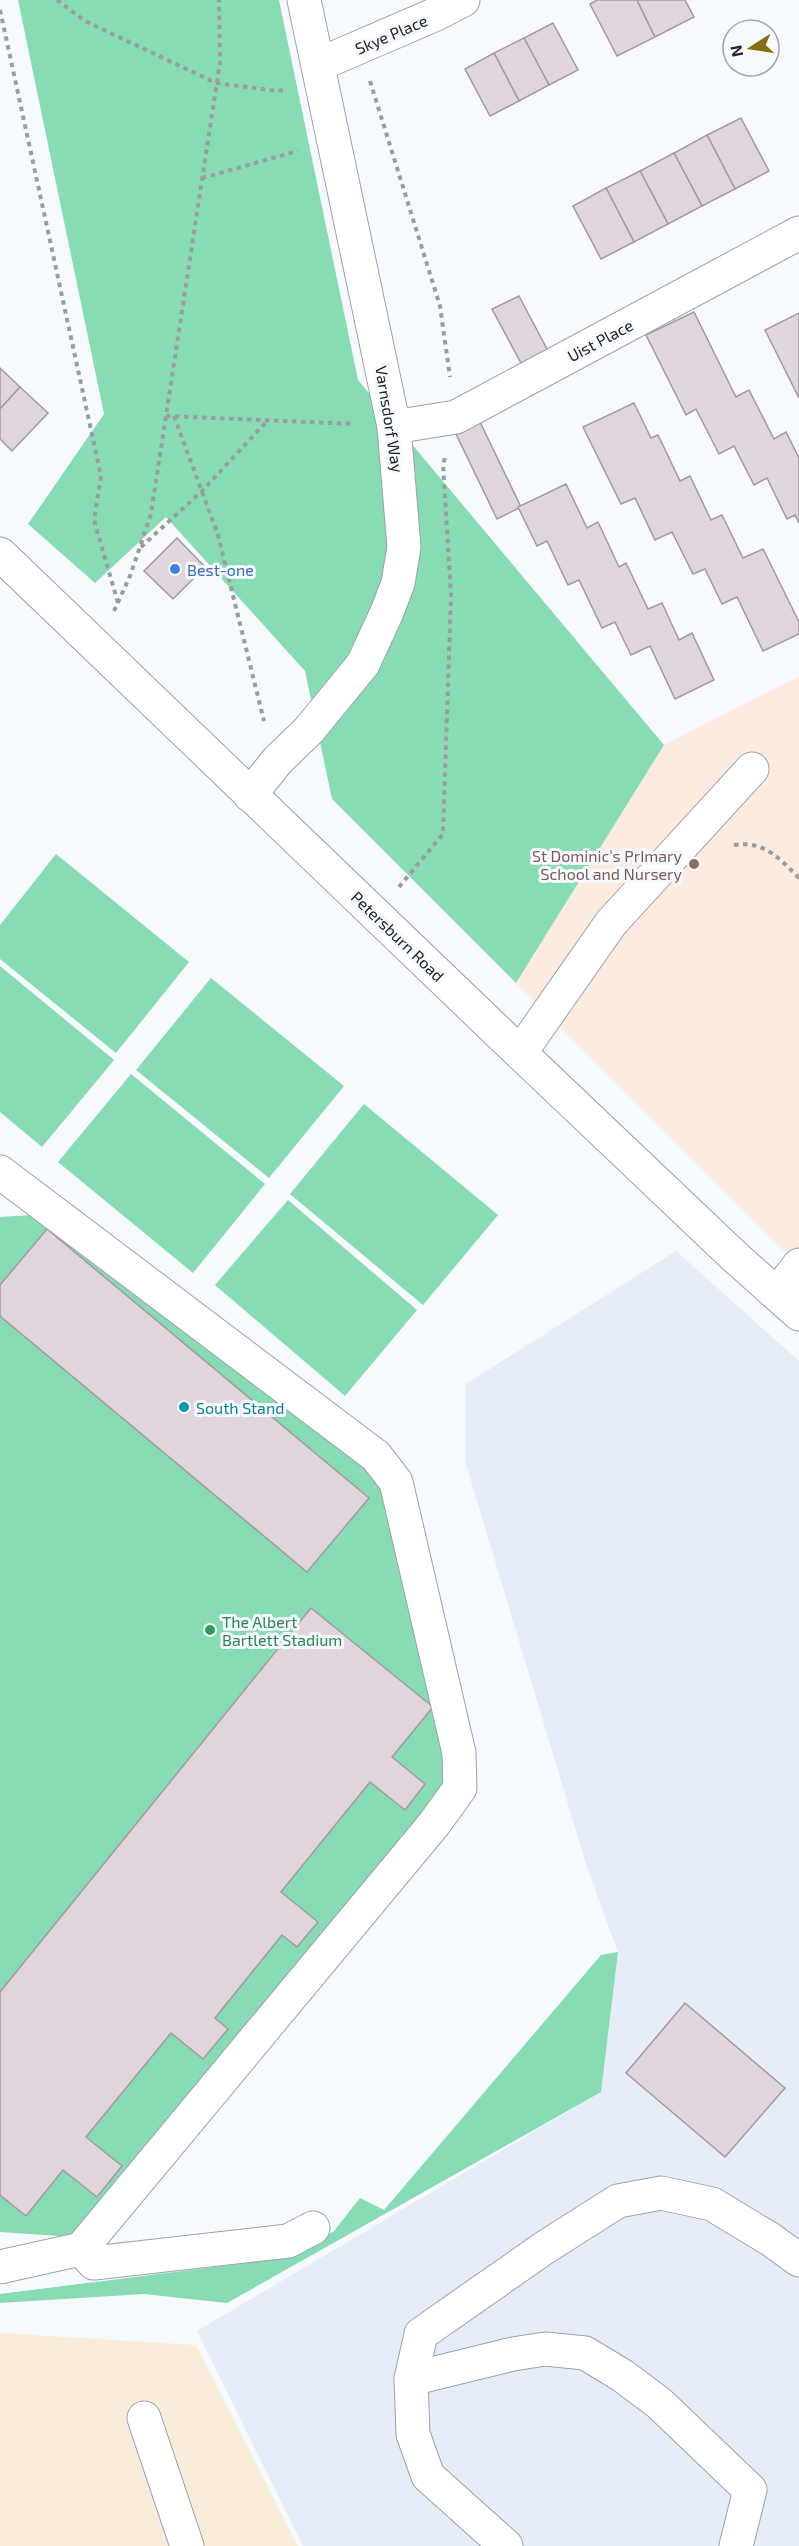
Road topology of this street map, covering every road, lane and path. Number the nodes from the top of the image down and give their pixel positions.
1 (57, 0) edge
2 (219, 0) edge
3 (304, 0) edge
4 (463, 0) edge
5 (0, 10) edge
6 (319, 74) junction
7 (216, 83) junction
8 (334, 147) junction
9 (202, 178) junction
10 (799, 233) edge
11 (166, 416) junction
12 (174, 416) junction
13 (268, 420) junction
14 (394, 427) junction
15 (202, 491) junction
16 (140, 548) junction
17 (0, 554) edge
18 (118, 604) junction
19 (92, 642) junction
20 (278, 761) junction
21 (752, 769) dead end
22 (249, 795) junction
23 (520, 1053) junction
24 (0, 1172) edge
25 (799, 1265) edge
26 (788, 1304) edge
27 (313, 2228) dead end
28 (81, 2249) junction
29 (799, 2260) edge
30 (0, 2267) edge
31 (411, 2379) junction
32 (144, 2418) dead end
33 (178, 2543) edge
34 (506, 2546) edge
35 (736, 2546) edge

1 - 7 path
2 - 7 path
3 - 6 street, Varnsdorf Way
4 - 6 street, Skye Place
5 - 18 path
6 - 7 path
6 - 8 street, Varnsdorf Way
7 - 9 path
8 - 9 path
8 - 14 street, Varnsdorf Way
9 - 11 path
10 - 14 street, Uist Place
11 - 12 path
11 - 16 path
12 - 13 path
12 - 15 path
13 - 14 path
13 - 15 path
14 - 20 street, Varnsdorf Way
15 - 16 path
15 - 20 path
16 - 18 path
17 - 19 street, Petersburn Road
18 - 19 path
19 - 22 street, Petersburn Road
20 - 22 street, Varnsdorf Way
21 - 23 street
22 - 23 street, Petersburn Road
23 - 26 street, Petersburn Road
24 - 28 street
25 - 26 street
27 - 28 street
28 - 30 street
29 - 31 street
31 - 34 street
31 - 35 street
32 - 33 street

